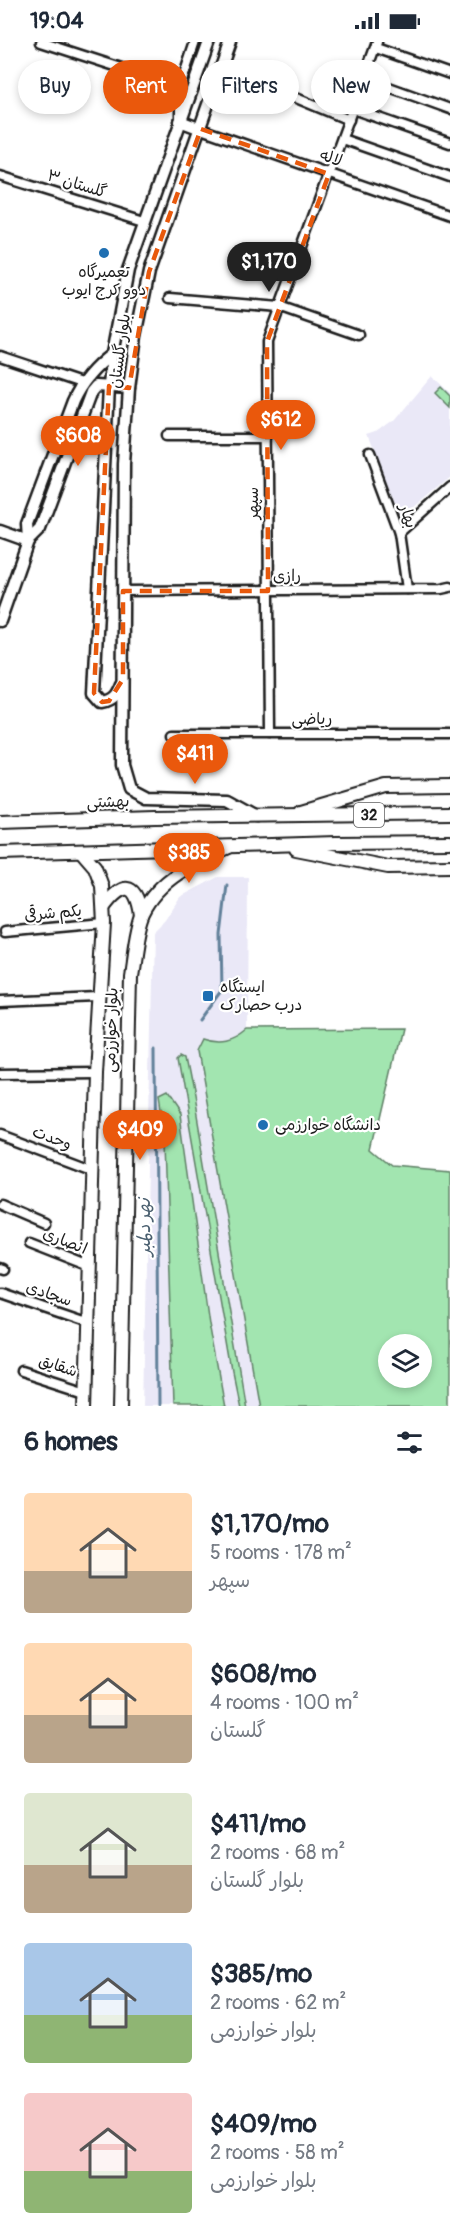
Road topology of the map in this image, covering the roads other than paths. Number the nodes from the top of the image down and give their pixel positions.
1 (41, 42) edge
2 (195, 42) edge
3 (208, 42) edge
4 (230, 42) edge
5 (375, 44) edge
6 (370, 60) edge
7 (103, 62) edge
8 (188, 63) edge
9 (450, 74) edge
10 (391, 88) edge
11 (299, 99) edge
12 (450, 109) edge
13 (180, 114) edge
14 (351, 114) edge
15 (367, 114) edge
16 (349, 120) junction
17 (180, 121) junction
18 (201, 129) junction
19 (342, 139) junction
20 (450, 143) edge
21 (329, 174) junction
22 (0, 176) edge
23 (450, 177) edge
24 (450, 216) edge
25 (144, 221) junction
26 (170, 298) dead end
27 (279, 307) junction
28 (359, 335) dead end
29 (112, 354) junction
30 (0, 356) edge
31 (81, 383) junction
32 (109, 386) junction
33 (129, 388) junction
34 (169, 436) dead end
35 (268, 436) junction
36 (370, 455) dead end
37 (450, 487) edge
38 (0, 531) edge
39 (399, 533) junction
40 (28, 541) junction
41 (450, 587) edge
42 (407, 589) junction
43 (123, 591) junction
44 (268, 591) junction
45 (0, 621) edge
46 (123, 679) junction
47 (174, 734) dead end
48 (270, 734) junction
49 (450, 734) edge
50 (450, 786) edge
51 (450, 813) edge
52 (256, 816) junction
53 (289, 816) junction
54 (0, 822) edge
55 (450, 842) edge
56 (280, 846) junction
57 (229, 847) junction
58 (82, 852) junction
59 (0, 853) edge
60 (450, 866) edge
61 (104, 908) junction
62 (141, 915) junction
63 (104, 923) junction
64 (5, 932) dead end
65 (98, 997) junction
66 (0, 1001) edge
67 (94, 1072) junction
68 (0, 1073) edge
69 (0, 1135) edge
70 (93, 1170) junction
71 (0, 1204) edge
72 (44, 1223) dead end
73 (29, 1243) dead end
74 (90, 1268) junction
75 (0, 1293) edge
76 (88, 1323) junction
77 (21, 1370) dead end
78 (86, 1391) junction
79 (86, 1406) edge
80 (121, 1406) edge

1 - 7 street
2 - 8 street, بلوار گلستان
3 - 17 street, بلوار گلستان
4 - 18 street, بلوار گلستان
5 - 6 street, سپهر
5 - 9 street
10 - 12 street
11 - 16 street
13 - 17 street, بلوار گلستان
14 - 16 street, سپهر
15 - 20 street
16 - 19 street, سپهر
17 - 18 street
17 - 25 street, بلوار گلستان
18 - 21 street, لاله
18 - 33 street, بلوار گلستان
19 - 21 street, سپهر
19 - 23 street
21 - 24 street, لاله
21 - 27 street, سپهر
22 - 25 street, گلستان ۳
25 - 29 street, بلوار گلستان
26 - 27 street
27 - 28 street
27 - 35 street, سپهر
29 - 31 street
29 - 32 street, بلوار گلستان
30 - 31 street
31 - 40 street
32 - 33 street
32 - 40 street
32 - 46 street, بلوار گلستان
33 - 43 street, بلوار گلستان
34 - 35 street
35 - 44 street, سپهر
36 - 39 street, بهار
37 - 39 street
38 - 40 street
39 - 42 street, بهار
40 - 45 street
41 - 42 street, رازی
42 - 44 street, رازی
43 - 44 street, رازی
43 - 46 street, بلوار گلستان
44 - 48 street, سپهر
46 - 52 street, بلوار گلستان
47 - 48 street, ریاضی
48 - 49 street, ریاضی
50 - 53 main road
51 - 53 main road, 32
52 - 53 main road, بهشتی / 32
52 - 54 main road, بهشتی / 32
55 - 56 main road, 32
56 - 57 main road, 32
56 - 60 main road
57 - 58 main road, 32
57 - 62 main road, بلوار خوارزمی
58 - 59 main road, 32
58 - 61 main road, بلوار خوارزمی
61 - 62 main road
61 - 63 main road, بلوار خوارزمی
62 - 80 main road, بلوار خوارزمی
63 - 64 street, یکم شرقی
63 - 65 main road, بلوار خوارزمی
65 - 66 street
65 - 67 main road, بلوار خوارزمی
67 - 68 street
67 - 70 main road, بلوار خوارزمی
69 - 70 street, وحدت
70 - 74 main road, بلوار خوارزمی
71 - 72 street
73 - 74 street, انصاری
74 - 76 main road, بلوار خوارزمی
75 - 76 street, سجادی
76 - 78 main road, بلوار خوارزمی
77 - 78 street, شقایق
78 - 79 main road, بلوار خوارزمی

